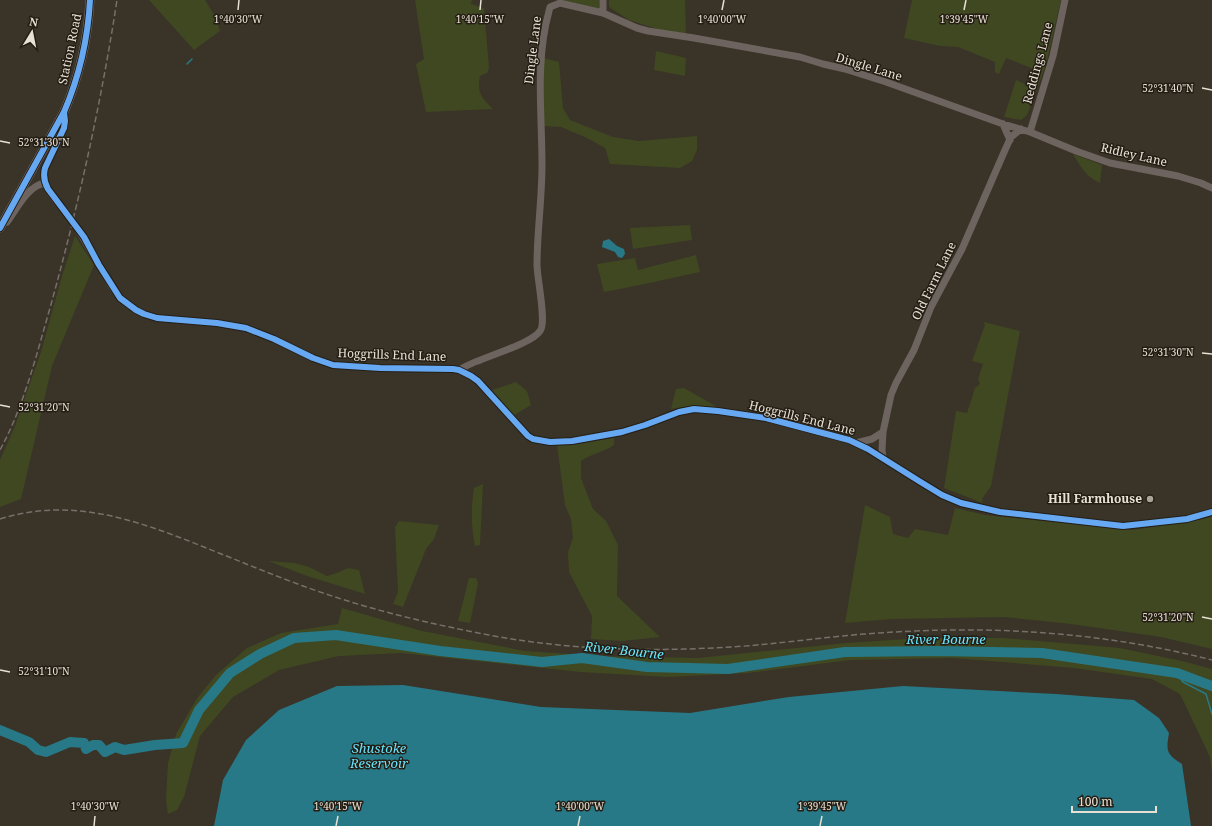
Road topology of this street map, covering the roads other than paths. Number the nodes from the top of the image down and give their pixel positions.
1 (90, 0) edge
2 (603, 0) edge
3 (1066, 0) edge
4 (603, 13) junction
5 (64, 112) junction
6 (1003, 124) junction
7 (1021, 129) junction
8 (1030, 132) junction
9 (1010, 140) junction
10 (45, 183) junction
11 (1212, 188) edge
12 (0, 228) edge
13 (476, 361) junction
14 (459, 370) junction
15 (471, 376) junction
16 (883, 432) junction
17 (855, 443) junction
18 (883, 458) junction
19 (1212, 512) edge

1 - 5 street, Station Road
2 - 4 street
3 - 8 street, Reddings Lane
4 - 6 street, Dingle Lane
4 - 13 street, Dingle Lane
5 - 10 street
5 - 12 street, Station Road
6 - 7 street, Dingle Lane
6 - 9 street
7 - 8 street, Dingle Lane
7 - 9 street, Old Farm Lane
8 - 11 street, Ridley Lane
9 - 16 street, Old Farm Lane
10 - 12 street
10 - 14 street, Hoggrills End Lane, bridge
13 - 14 street, Dingle Lane
13 - 15 street
14 - 15 street, Hoggrills End Lane
15 - 17 street, Hoggrills End Lane
16 - 17 street
16 - 18 street, Old Farm Lane
17 - 18 street, Hoggrills End Lane
18 - 19 street, Hoggrills End Lane

